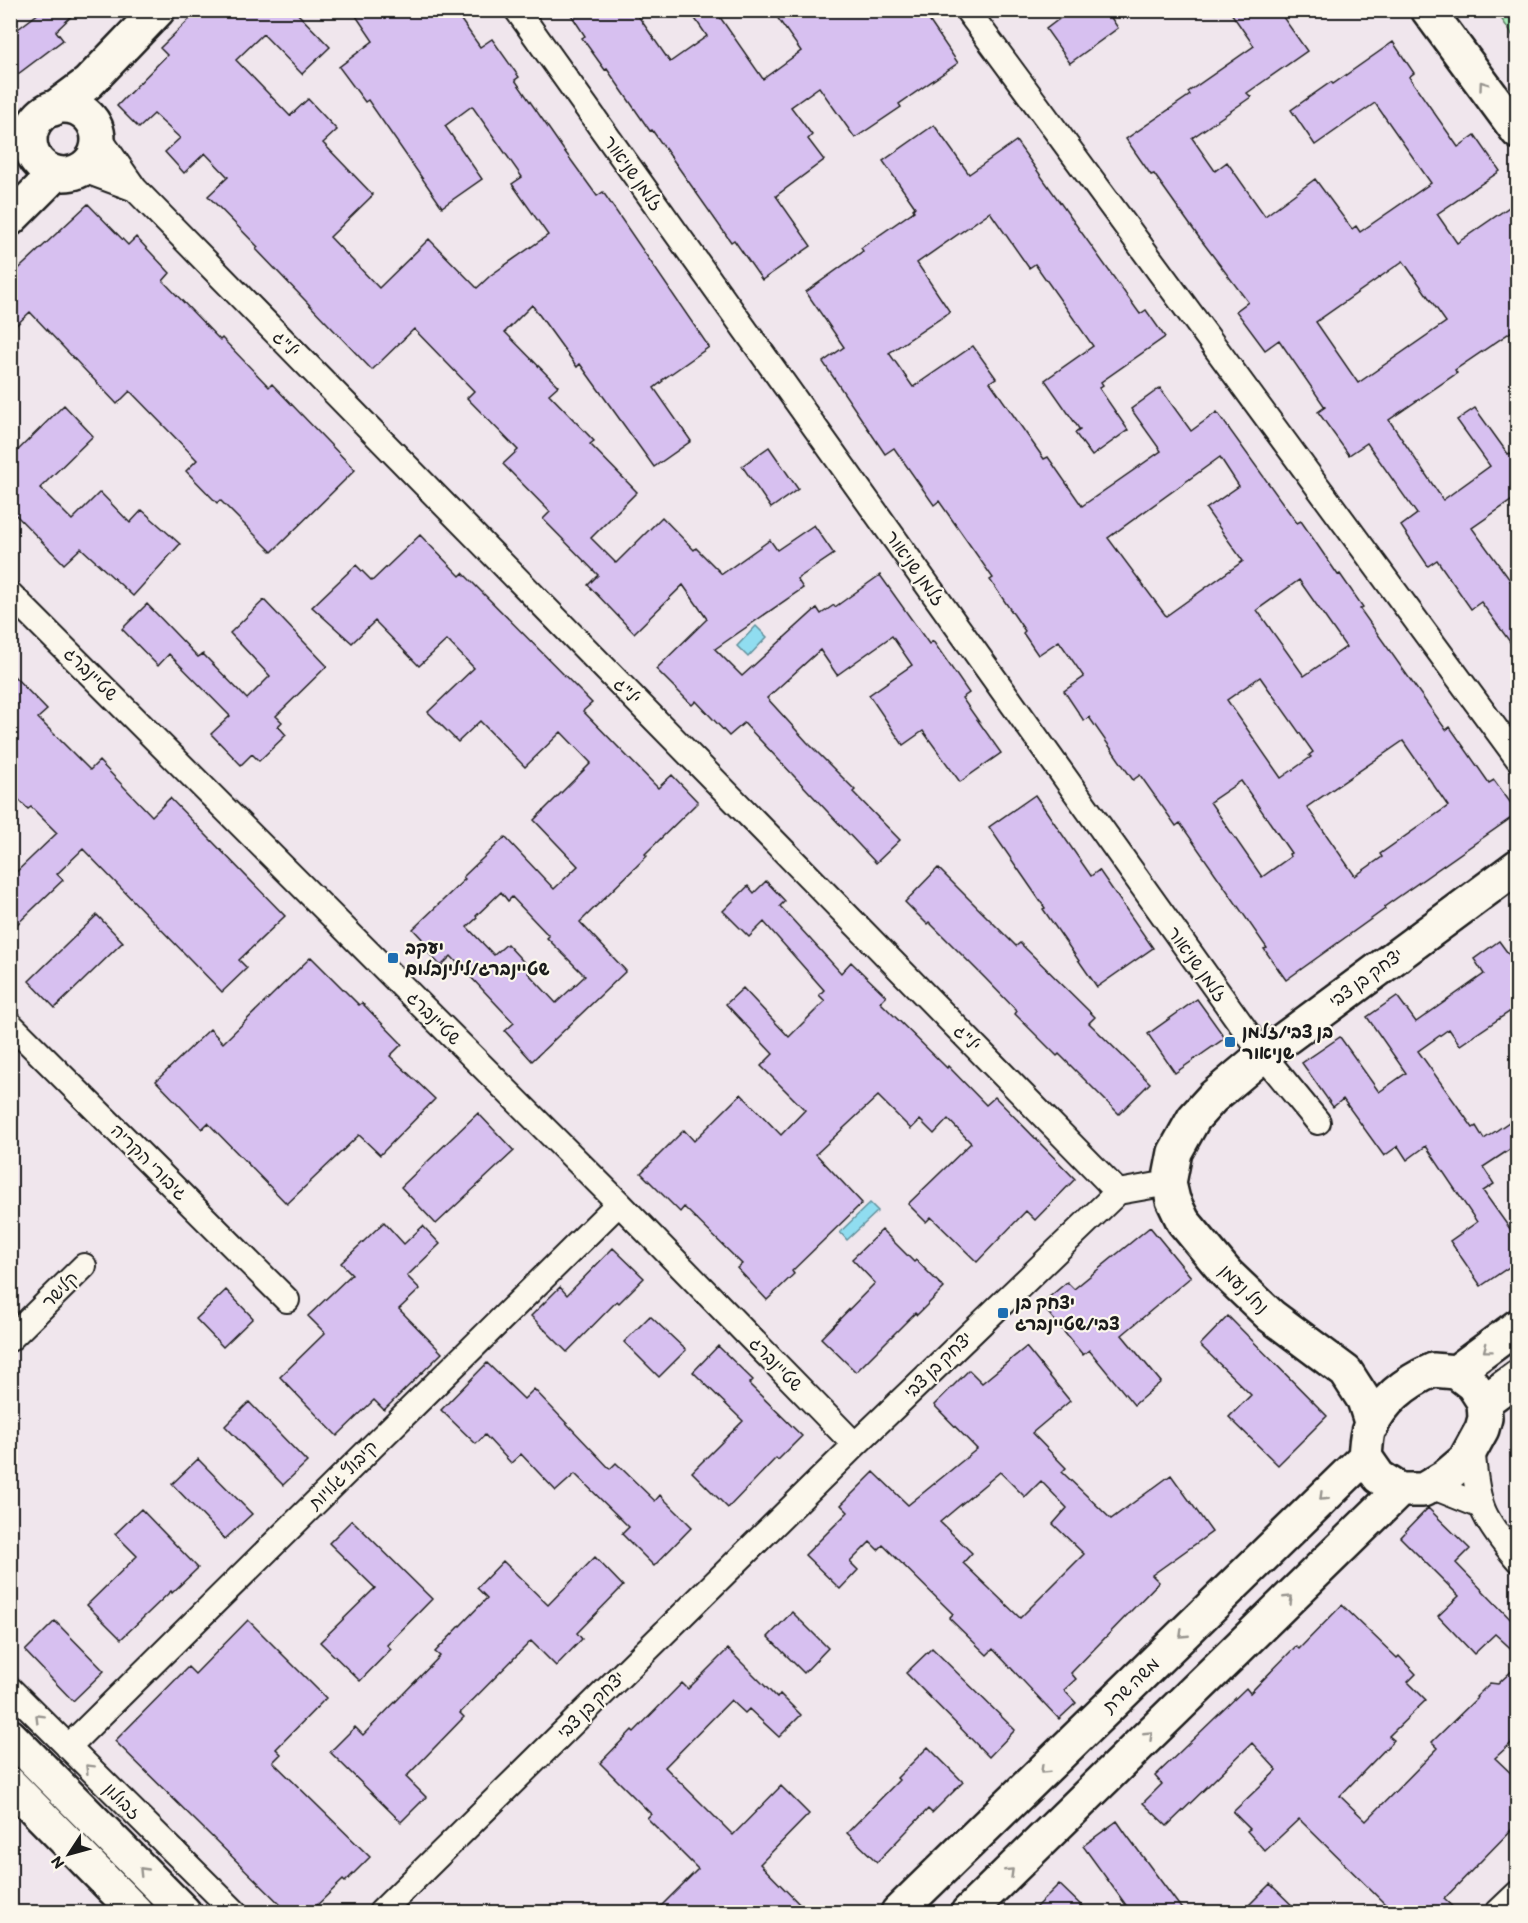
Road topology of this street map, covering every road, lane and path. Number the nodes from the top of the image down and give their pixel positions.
1 (158, 10) edge
2 (517, 10) edge
3 (967, 10) edge
4 (1428, 10) edge
5 (98, 73) junction
6 (53, 109) junction
7 (95, 128) junction
8 (1518, 132) edge
9 (69, 171) junction
10 (135, 189) junction
11 (10, 219) edge
12 (10, 594) edge
13 (1518, 759) edge
14 (1518, 866) edge
15 (10, 1023) edge
16 (1263, 1055) junction
17 (1318, 1122) dead end
18 (1169, 1183) junction
19 (1118, 1192) junction
20 (619, 1203) junction
21 (84, 1266) dead end
22 (287, 1300) dead end
23 (1518, 1326) edge
24 (10, 1339) edge
25 (1346, 1372) junction
26 (1456, 1372) junction
27 (1518, 1377) edge
28 (1411, 1381) junction
29 (1484, 1402) junction
30 (1372, 1425) junction
31 (855, 1444) junction
32 (1472, 1446) junction
33 (1365, 1456) junction
34 (1415, 1488) junction
35 (1481, 1506) junction
36 (1518, 1560) edge
37 (10, 1689) edge
38 (10, 1736) edge
39 (68, 1747) junction
40 (10, 1784) edge
41 (1518, 1893) edge
42 (136, 1912) edge
43 (184, 1912) edge
44 (235, 1912) edge
45 (381, 1912) edge
46 (898, 1912) edge
47 (968, 1912) edge
48 (1498, 1912) edge

1 - 5 street
2 - 16 street, זלמן שניאור
3 - 13 street
8 -> 4 street
5 - 6 street
5 - 7 street
6 - 7 street
6 - 9 street
7 - 9 street
7 - 10 street, יל"ג
9 - 10 street, יל"ג
9 - 11 street
10 - 19 street, יל"ג
12 - 20 street, שטיינברג
14 - 16 street, יצחק בן צבי
15 - 22 street, גיבורי הקריה
16 - 17 street, זלמן שניאור
16 - 18 street, יצחק בן צבי
18 - 19 street
18 - 25 street, נחל נעמן
19 - 31 street, יצחק בן צבי
20 - 31 street, שטיינברג
20 - 39 street, קיבוץ גלויות
21 - 24 street, קלישר
23 -> 26 street
25 - 28 street, נחל נעמן
25 - 30 street, נחל נעמן
26 - 28 street
26 - 29 street
27 - 29 street
28 - 30 street
29 - 32 street
30 - 33 street
31 - 45 street, יצחק בן צבי
32 - 34 street
32 - 35 street
33 - 34 street
33 -> 46 street, משה שרת
34 - 35 street
47 -> 34 street
35 - 36 street
39 -> 37 street, זבולון
43 -> 38 street, זבולון
44 -> 39 street, זבולון
40 - 42 street
41 - 48 street

